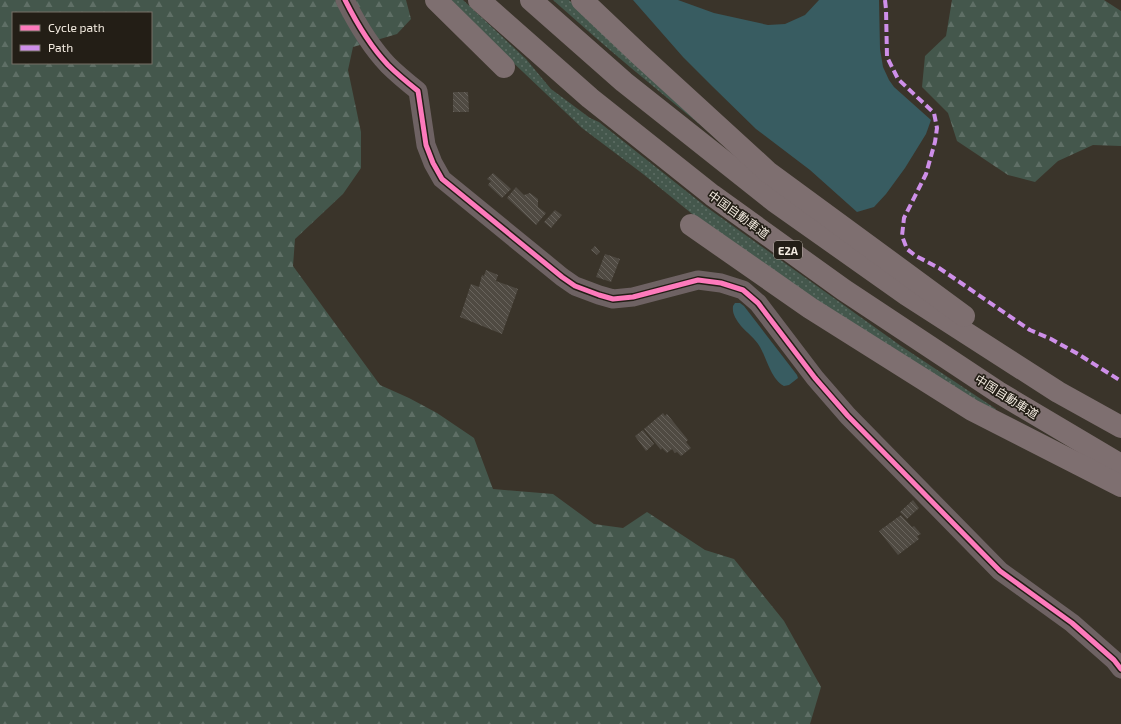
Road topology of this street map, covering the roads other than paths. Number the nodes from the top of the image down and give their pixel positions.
1 (345, 0) edge
2 (436, 0) edge
3 (479, 0) edge
4 (531, 0) edge
5 (582, 0) edge
6 (504, 67) dead end
7 (691, 225) dead end
8 (1058, 392) junction
9 (1121, 427) edge
10 (1121, 466) edge
11 (1121, 486) edge
12 (1121, 669) edge

1 - 12 street
2 - 6 highway
3 - 10 highway, 中国自動車道 / E2A
4 - 8 highway, E2A
5 - 8 highway
7 - 11 highway
8 - 9 highway, E2A

